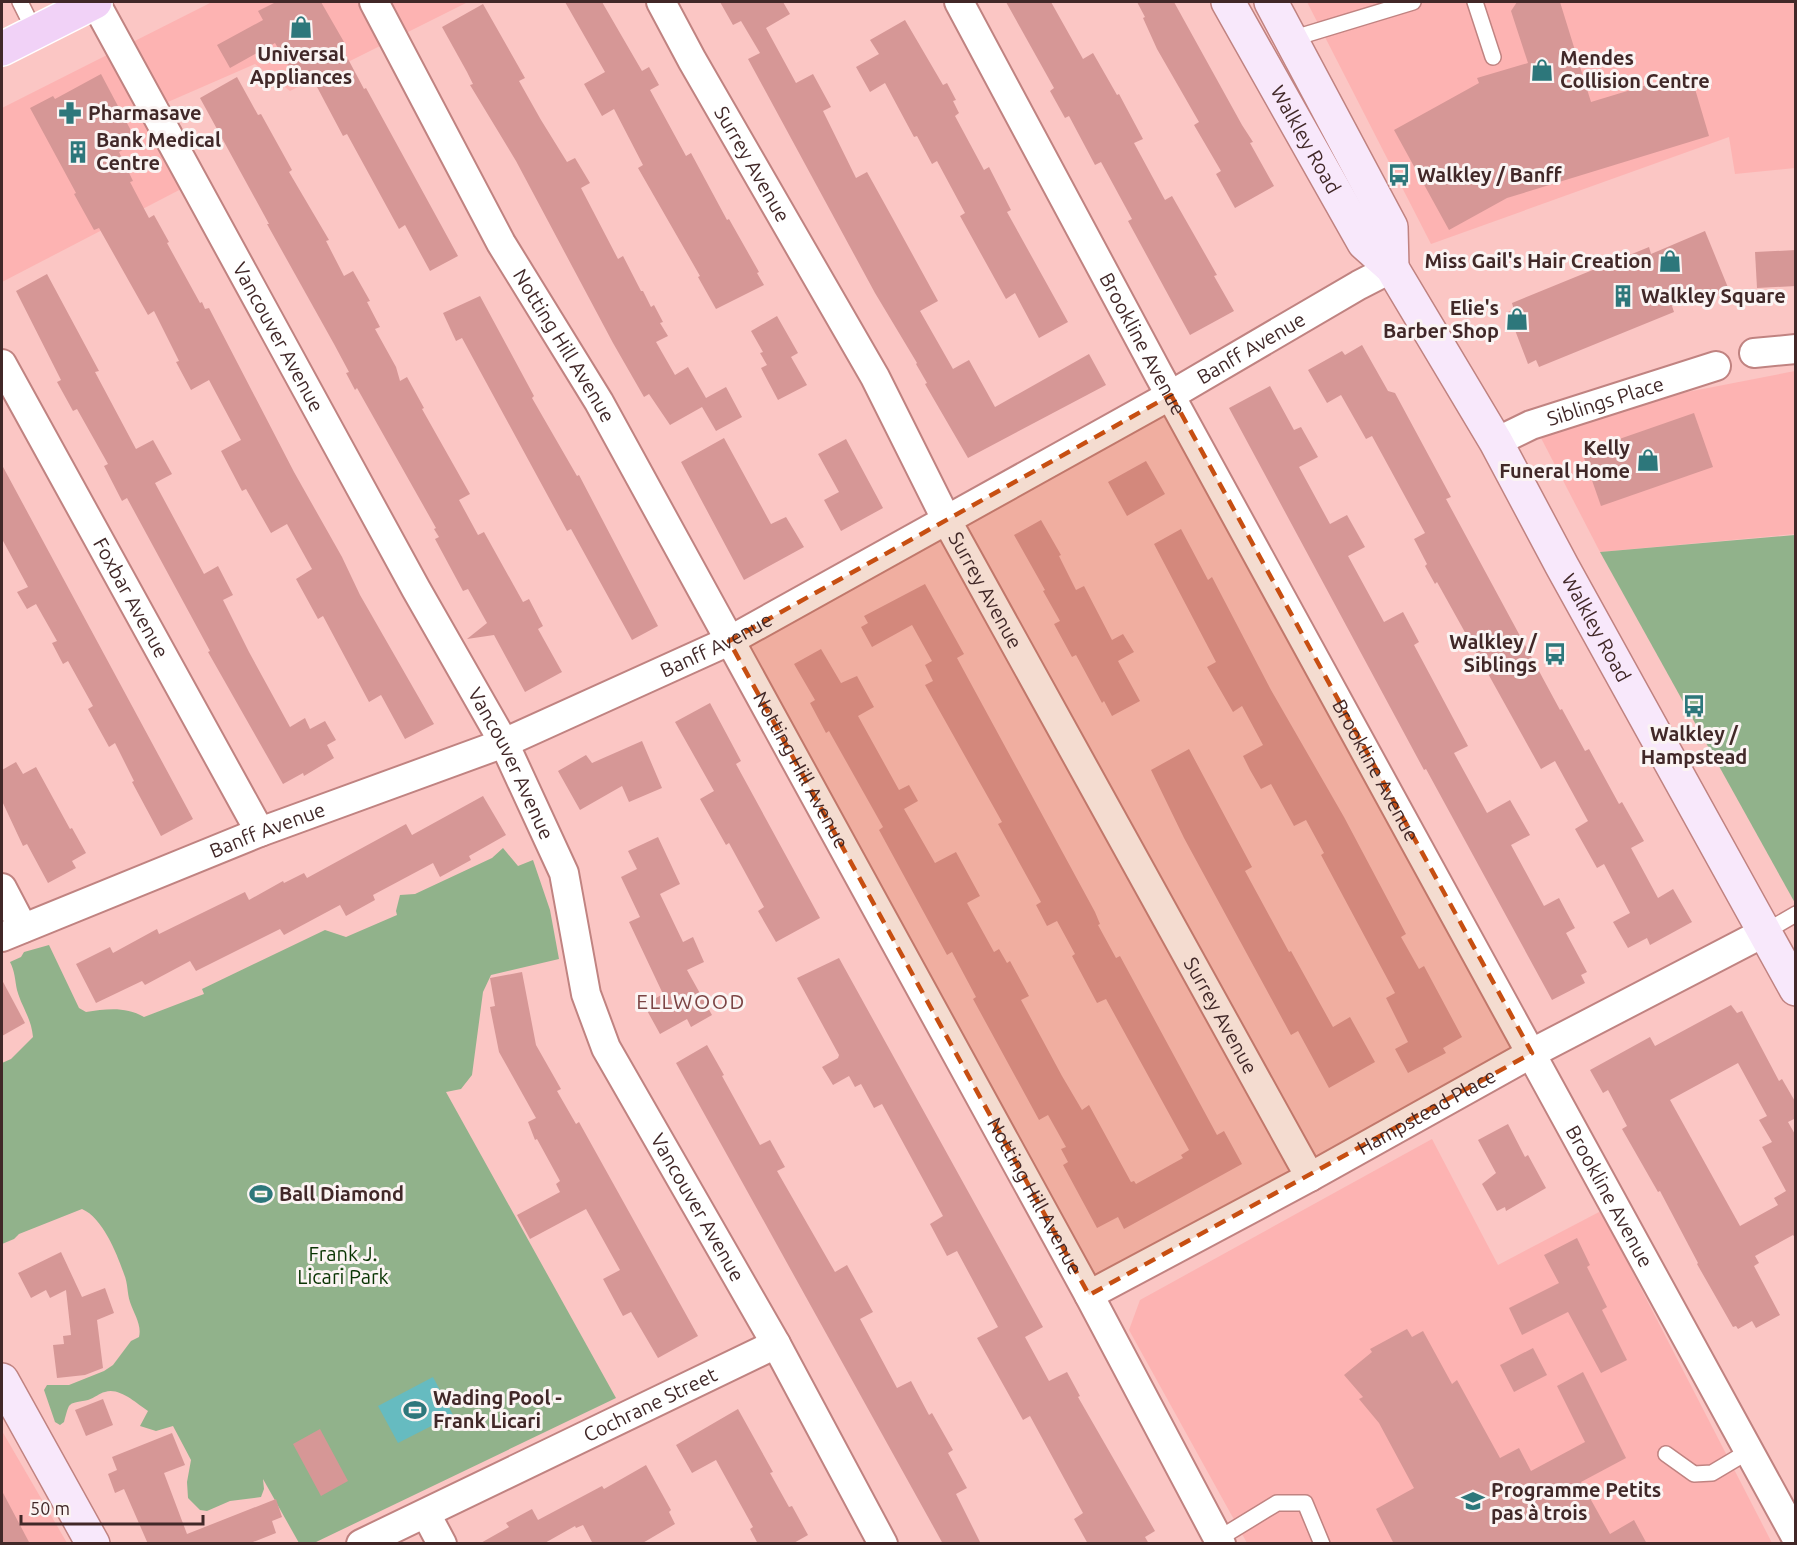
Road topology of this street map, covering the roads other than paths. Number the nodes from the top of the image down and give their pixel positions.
1 (20, 2) edge
2 (95, 2) edge
3 (374, 2) edge
4 (661, 2) edge
5 (959, 2) edge
6 (1228, 2) edge
7 (1271, 2) edge
8 (1413, 2) edge
9 (1475, 2) edge
10 (35, 32) junction
11 (1291, 39) junction
12 (2, 50) edge
13 (1493, 57) dead end
14 (1392, 268) junction
15 (1796, 349) edge
16 (1754, 353) dead end
17 (2, 364) edge
18 (1716, 366) dead end
19 (1171, 395) junction
20 (1496, 442) junction
21 (948, 521) junction
22 (729, 641) junction
23 (504, 743) junction
24 (260, 832) junction
25 (2, 888) edge
26 (1796, 914) edge
27 (12, 932) edge
28 (1765, 932) junction
29 (1796, 989) edge
30 (1532, 1053) junction
31 (1310, 1177) junction
32 (1089, 1295) junction
33 (776, 1344) junction
34 (2, 1380) edge
35 (1749, 1451) junction
36 (1666, 1454) dead end
37 (426, 1514) junction
38 (1796, 1537) edge
39 (1220, 1541) edge
40 (93, 1544) edge
41 (361, 1544) edge
42 (442, 1544) edge
43 (883, 1544) edge
44 (1323, 1544) edge

1 - 10 lane
2 - 10 main road
2 - 23 street, Vancouver Avenue
3 - 22 street, Notting Hill Avenue
4 - 21 street, Surrey Avenue
5 - 19 street, Brookline Avenue
6 - 14 main road, Walkley Road
7 - 11 main road, Walkley Road
8 - 11 lane
9 - 13 lane
10 - 12 main road
11 - 14 main road, Walkley Road
14 - 19 street, Banff Avenue
14 - 20 main road, Walkley Road
15 - 16 street
17 - 24 street, Foxbar Avenue
18 - 20 street, Siblings Place
19 - 21 street, Banff Avenue
19 - 30 street, Brookline Avenue
20 - 28 main road, Walkley Road
21 - 22 street, Banff Avenue
21 - 31 street, Surrey Avenue
22 - 23 street, Banff Avenue
22 - 32 street, Notting Hill Avenue
23 - 24 street, Banff Avenue
23 - 33 street, Vancouver Avenue
24 - 27 street, Banff Avenue
25 - 27 street
26 - 28 lane
28 - 29 main road, Walkley Road
28 - 30 street, Hampstead Place
30 - 31 street, Hampstead Place
30 - 35 street, Brookline Avenue
31 - 32 street, Hampstead Place
32 - 39 street, Notting Hill Avenue
33 - 37 street, Cochrane Street
33 - 43 street, Vancouver Avenue
34 - 40 main road
35 - 36 lane
35 - 38 street, Brookline Avenue
37 - 41 street, Cochrane Street
37 - 42 street
39 - 44 lane

